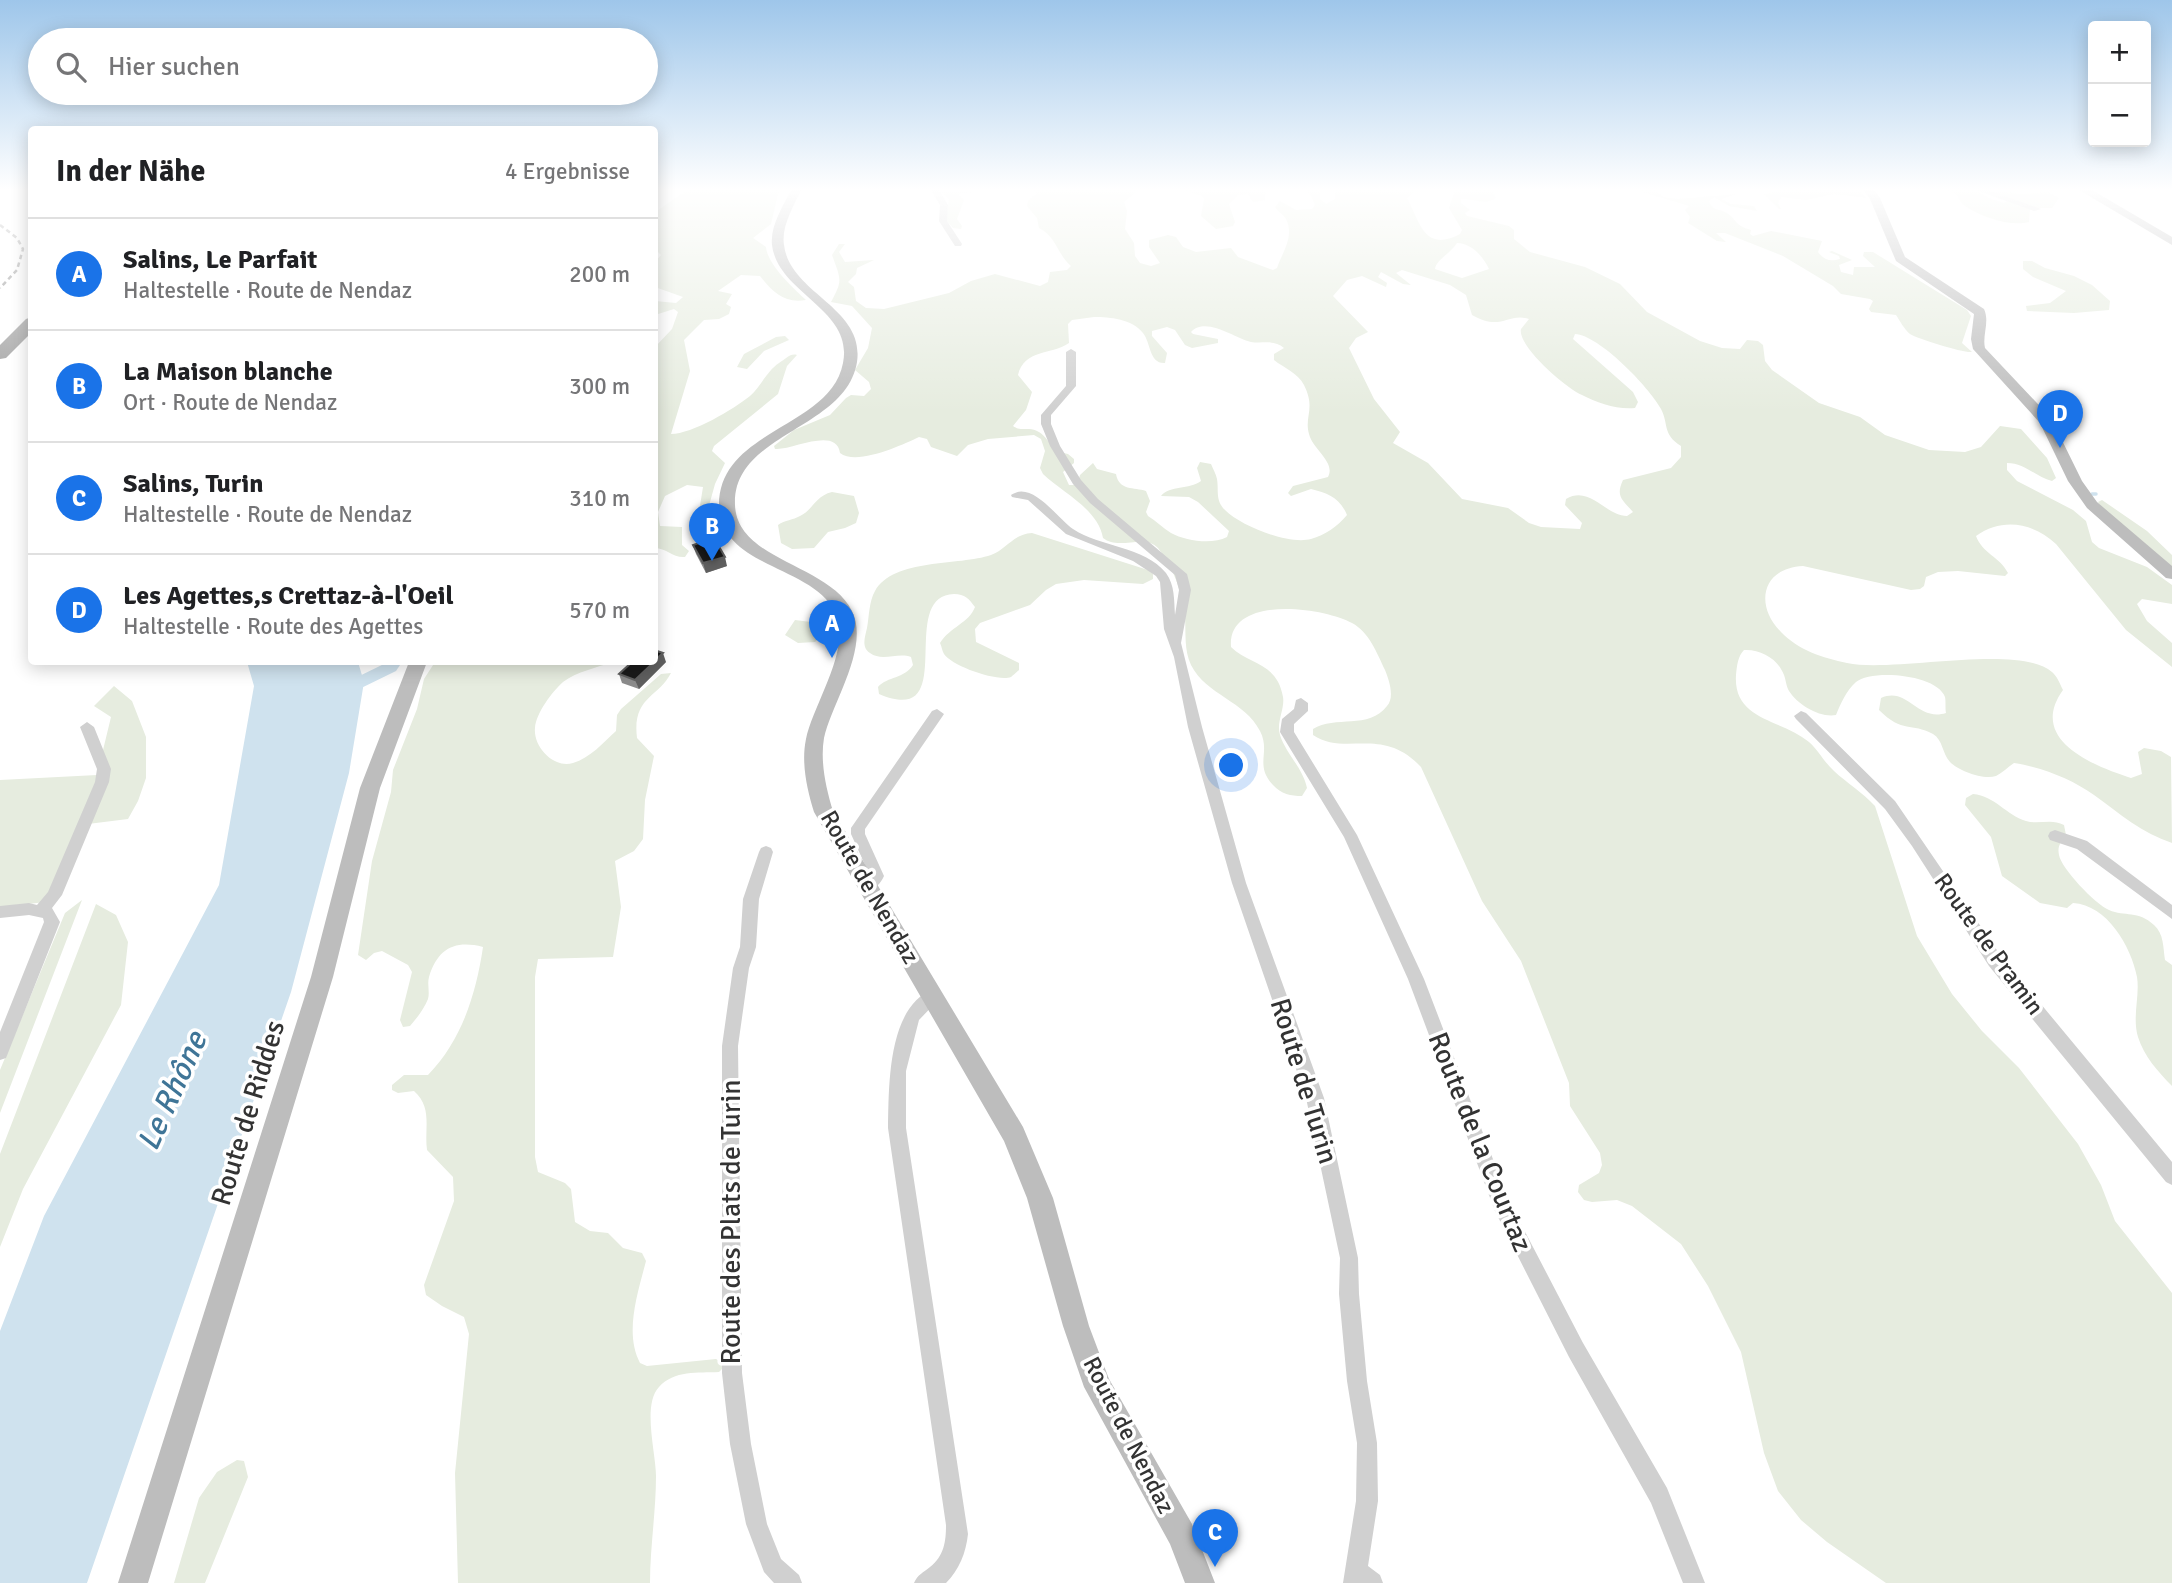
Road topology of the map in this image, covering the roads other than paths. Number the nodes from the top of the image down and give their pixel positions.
1 (785, 264) edge
2 (1909, 264) edge
3 (28, 326) edge
4 (28, 343) edge
5 (1071, 352) dead end
6 (0, 354) edge
7 (0, 370) edge
8 (1016, 495) dead end
9 (2172, 574) edge
10 (1175, 641) junction
11 (417, 665) edge
12 (1301, 703) dead end
13 (937, 714) dead end
14 (1801, 716) dead end
15 (87, 727) dead end
16 (2055, 836) dead end
17 (766, 852) dead end
18 (867, 885) junction
19 (43, 910) junction
20 (0, 912) edge
21 (2172, 913) edge
22 (934, 996) junction
23 (0, 1053) edge
24 (2172, 1176) edge
25 (1361, 1579) edge
26 (133, 1583) edge
27 (791, 1583) edge
28 (925, 1583) edge
29 (1200, 1583) edge
30 (1694, 1583) edge

1 - 18 main road, Route de Nendaz
2 - 9 main road
3 - 6 highway
4 - 7 highway
5 - 10 street
8 - 10 street, Route de Turin
10 - 25 street, Route de Turin
11 - 26 main road, Route de Riddes
12 - 30 street, Route de la Courtaz
13 - 18 street
14 - 24 street, Route de Pramin
15 - 19 street
16 - 21 street
17 - 27 street, Route des Plats de Turin
18 - 22 main road, Route de Nendaz
19 - 20 street
19 - 23 street
22 - 28 street
22 - 29 main road, Route de Nendaz

